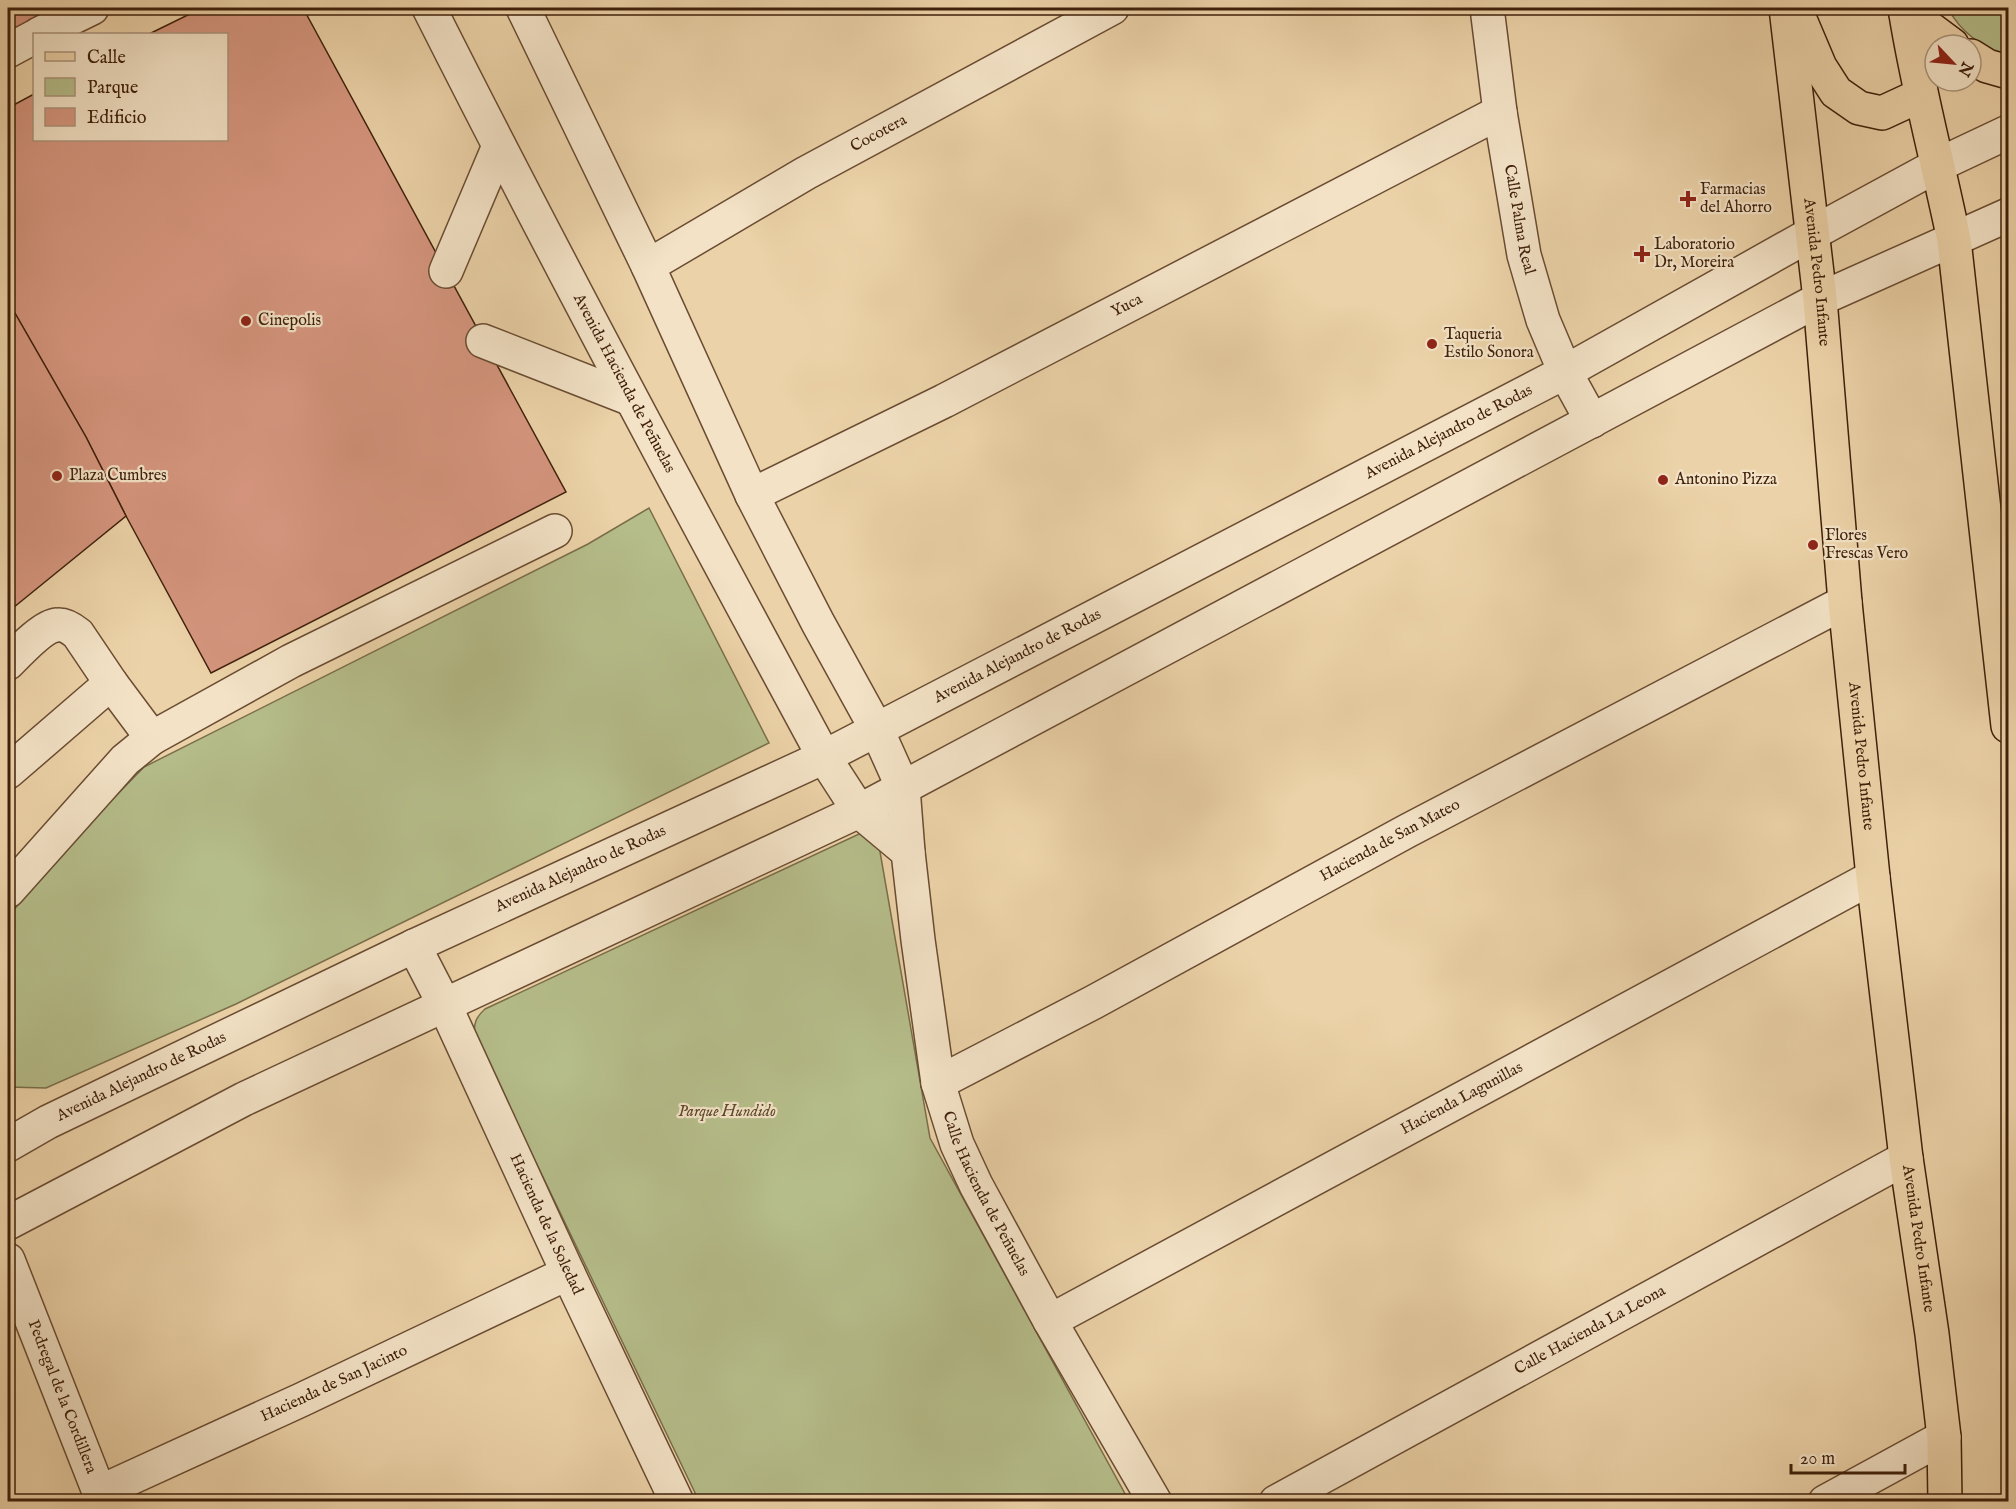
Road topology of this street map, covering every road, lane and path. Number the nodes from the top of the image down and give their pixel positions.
1 (92, 8) edge
2 (429, 8) edge
3 (1112, 8) edge
4 (1486, 8) edge
5 (1786, 8) edge
6 (1795, 8) edge
7 (1905, 9) edge
8 (531, 10) edge
9 (41, 33) edge
10 (1936, 33) edge
11 (33, 38) edge
12 (8, 51) edge
13 (1983, 64) edge
14 (2008, 72) edge
15 (1921, 96) junction
16 (1500, 111) junction
17 (2008, 132) edge
18 (499, 146) junction
19 (1938, 165) junction
20 (2008, 215) edge
21 (1813, 233) junction
22 (1954, 240) junction
23 (648, 266) junction
24 (446, 272) dead end
25 (1820, 299) junction
26 (483, 341) dead end
27 (1565, 372) junction
28 (631, 399) junction
29 (1593, 421) junction
30 (752, 495) junction
31 (555, 531) dead end
32 (1845, 602) junction
33 (8, 663) edge
34 (111, 683) junction
35 (2008, 726) edge
36 (877, 730) junction
37 (152, 738) junction
38 (824, 758) junction
39 (8, 772) edge
40 (903, 788) junction
41 (859, 811) junction
42 (908, 852) junction
43 (1873, 877) junction
44 (8, 891) edge
45 (414, 946) junction
46 (445, 1006) junction
47 (938, 1083) junction
48 (8, 1118) edge
49 (48, 1122) junction
50 (8, 1145) edge
51 (1906, 1158) junction
52 (8, 1223) edge
53 (8, 1260) edge
54 (568, 1273) junction
55 (1050, 1321) junction
56 (1944, 1437) junction
57 (102, 1497) edge
58 (677, 1502) edge
59 (1155, 1502) edge
60 (1276, 1502) edge
61 (1825, 1502) edge
62 (1945, 1502) edge

1 - 9 street
2 - 18 street, Avenida Hacienda de Peñuelas
3 - 23 street, Cocotera
4 - 16 street, Calle Palma Real
5 - 21 main road, Avenida Pedro Infante
6 - 15 main road
7 - 10 main road
7 - 15 main road
8 - 23 street
11 - 12 street
13 - 14 main road
15 - 19 main road
16 - 27 street, Calle Palma Real
16 - 30 street, Yuca
17 - 19 street, Avenida Alejandro de Rodas
18 - 24 street
18 - 28 street, Avenida Hacienda de Peñuelas
19 - 21 street, Avenida Alejandro de Rodas
19 - 22 main road
20 - 22 street
21 - 25 main road, Avenida Pedro Infante
21 - 27 street, Avenida Alejandro de Rodas
22 - 25 street
22 - 35 main road
23 - 30 street
25 - 29 street
25 - 32 main road, Avenida Pedro Infante
26 - 28 street
27 - 29 street, Calle Palma Real
27 - 36 street, Avenida Alejandro de Rodas
28 - 38 street, Avenida Hacienda de Peñuelas
29 - 40 street
30 - 36 street
31 - 37 street
32 - 43 main road, Avenida Pedro Infante
32 - 47 street, Hacienda de San Mateo
33 - 34 street
34 - 37 street
34 - 39 street
36 - 38 street, Avenida Alejandro de Rodas
36 - 40 street, Calle Hacienda de Peñuelas
37 - 44 street
38 - 41 street
38 - 45 street, Avenida Alejandro de Rodas
40 - 41 street
40 - 42 street, Calle Hacienda de Peñuelas
41 - 42 street
41 - 46 street
42 - 47 street, Calle Hacienda de Peñuelas
43 - 51 main road, Avenida Pedro Infante
43 - 55 street, Hacienda Lagunillas
45 - 46 street, Hacienda de la Soledad
45 - 49 street, Avenida Alejandro de Rodas
46 - 52 street
46 - 54 street, Hacienda de la Soledad
47 - 55 street, Calle Hacienda de Peñuelas
48 - 49 street
49 - 50 street, Avenida Alejandro de Rodas
51 - 56 main road, Avenida Pedro Infante
51 - 60 street, Calle Hacienda La Leona
53 - 57 street, Pedregal de la Cordillera
54 - 57 street, Hacienda de San Jacinto
54 - 58 street, Hacienda de la Soledad
55 - 59 street, Calle Hacienda de Peñuelas
56 - 61 street
56 - 62 main road, Avenida Pedro Infante

